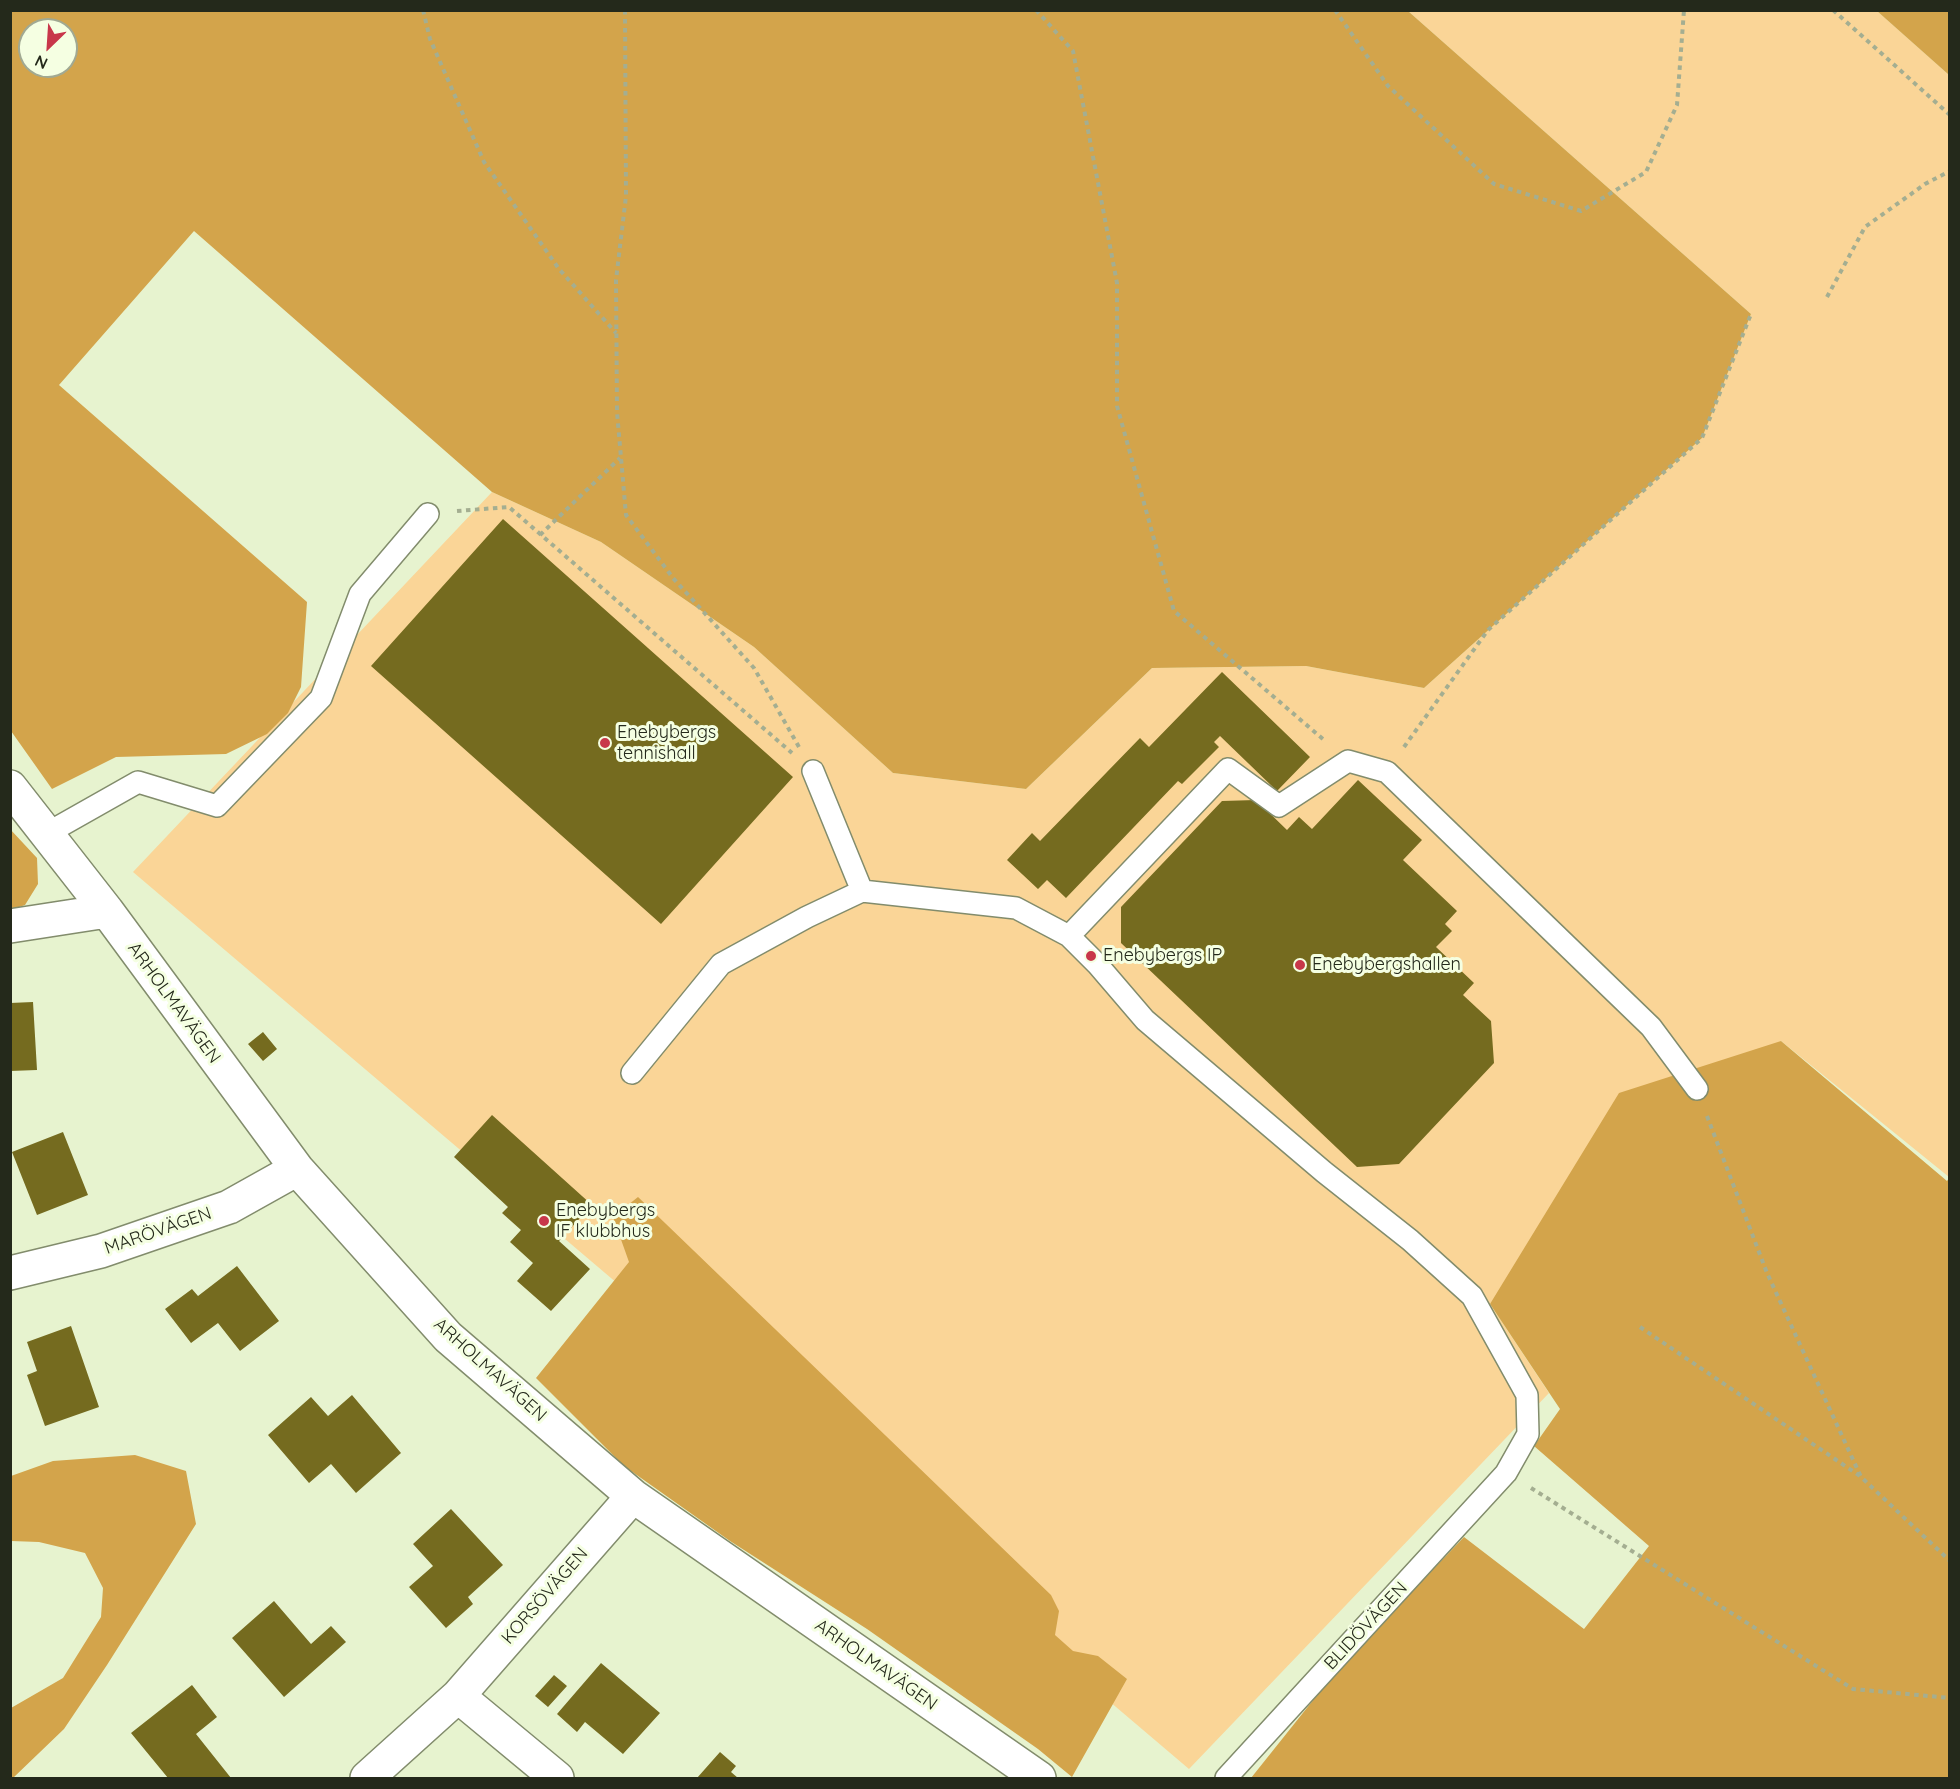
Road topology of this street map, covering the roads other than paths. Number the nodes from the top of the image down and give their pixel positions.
1 (428, 514) road end
2 (813, 771) road end
3 (10, 787) edge
4 (46, 834) junction
5 (862, 891) junction
6 (107, 911) junction
7 (10, 926) edge
8 (1069, 936) junction
9 (632, 1073) dead end
10 (1696, 1089) road end
11 (297, 1169) junction
12 (10, 1273) edge
13 (633, 1496) junction
14 (458, 1696) junction
15 (367, 1779) edge
16 (557, 1779) edge
17 (1039, 1779) edge
18 (1226, 1779) edge

1 - 4 lane
2 - 5 lane
3 - 4 street, ARHOLMAVÄGEN
4 - 6 street, ARHOLMAVÄGEN
5 - 8 lane, BLIDÖVÄGEN
5 - 9 lane
6 - 7 street
6 - 11 street, ARHOLMAVÄGEN
8 - 10 lane
8 - 18 lane, BLIDÖVÄGEN
11 - 12 street, MARÖVÄGEN
11 - 13 street, ARHOLMAVÄGEN
13 - 14 street, KORSÖVÄGEN
13 - 17 street, ARHOLMAVÄGEN
14 - 15 street, KORSÖVÄGEN
14 - 16 street

